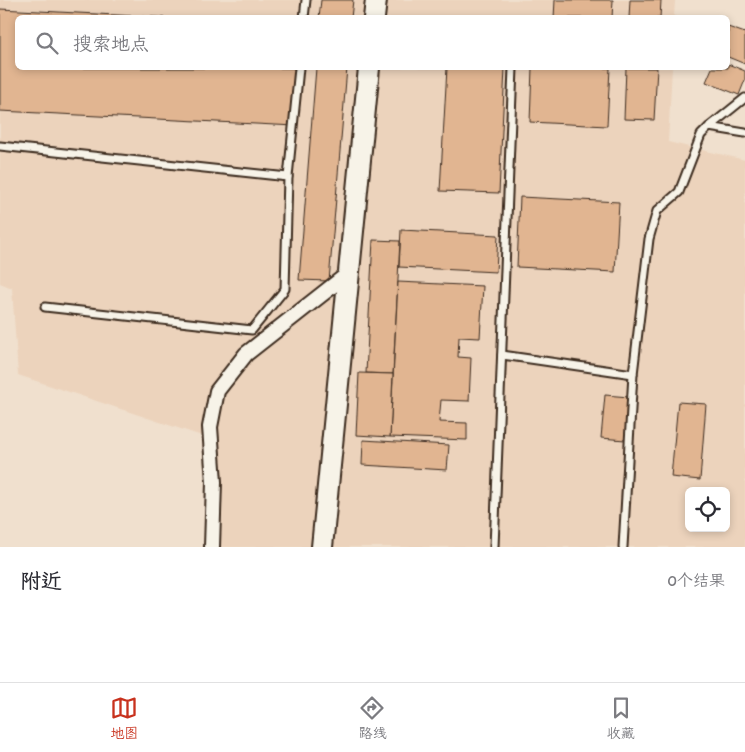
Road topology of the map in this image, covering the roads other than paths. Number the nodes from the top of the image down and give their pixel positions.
1 (306, 0) edge
2 (376, 0) edge
3 (304, 15) edge
4 (374, 15) edge
5 (300, 70) edge
6 (369, 70) edge
7 (513, 70) edge
8 (745, 98) edge
9 (709, 127) junction
10 (745, 132) edge
11 (0, 146) edge
12 (288, 177) junction
13 (349, 273) junction
14 (45, 307) dead end
15 (502, 355) junction
16 (633, 374) junction
17 (212, 547) edge
18 (322, 547) edge
19 (494, 547) edge
20 (623, 547) edge

1 - 3 lane
2 - 4 main road
5 - 12 lane
6 - 13 main road
7 - 15 lane
8 - 9 lane
9 - 10 lane
9 - 16 lane
11 - 12 lane
12 - 14 lane
13 - 17 street
13 - 18 main road
15 - 16 lane
15 - 19 lane
16 - 20 lane

